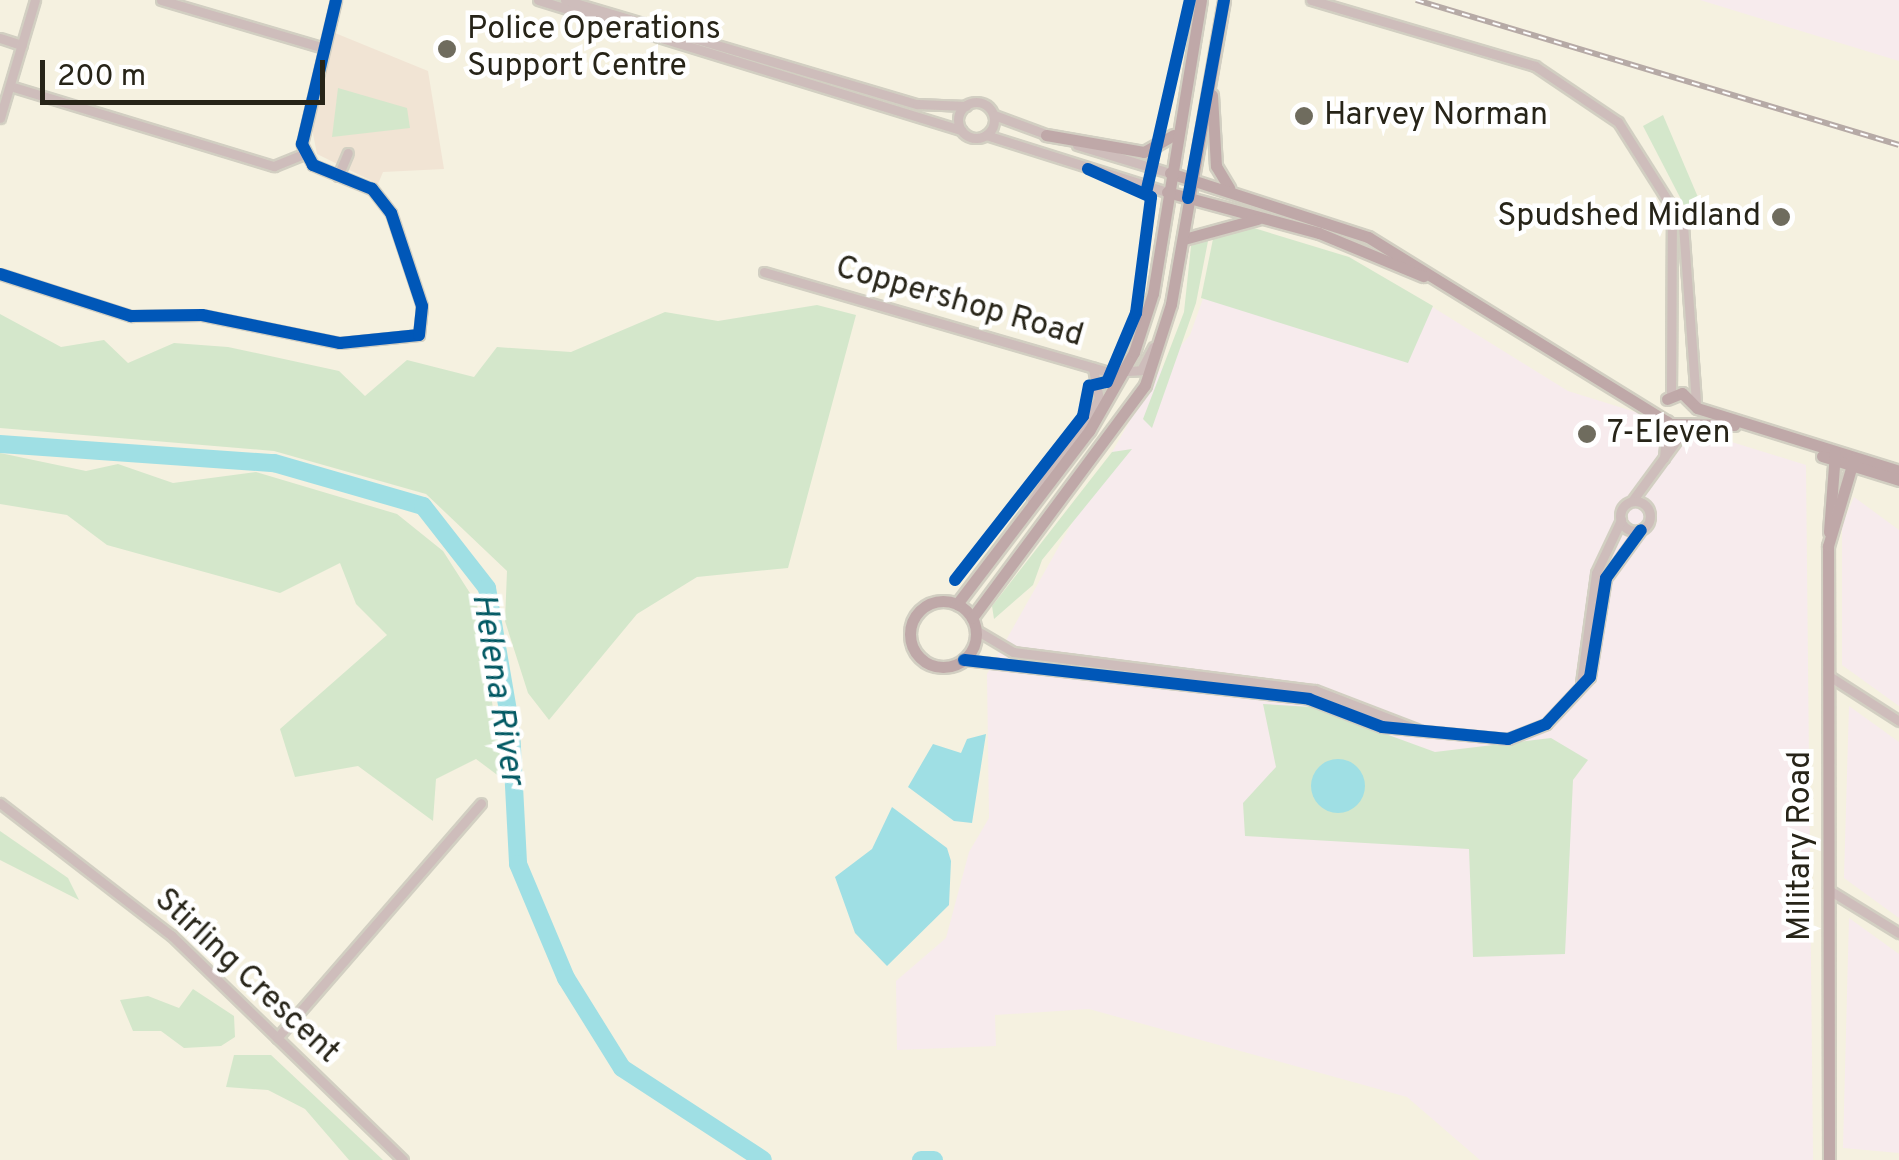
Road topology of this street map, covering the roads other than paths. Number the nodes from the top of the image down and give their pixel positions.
1 (34, 0) edge
2 (161, 0) edge
3 (336, 0) edge
4 (538, 0) edge
5 (565, 0) edge
6 (1201, 0) edge
7 (1224, 0) edge
8 (1311, 0) edge
9 (0, 38) edge
10 (22, 44) junction
11 (1216, 45) junction
12 (321, 48) junction
13 (10, 86) junction
14 (966, 106) junction
15 (994, 114) junction
16 (0, 118) edge
17 (960, 130) junction
18 (1176, 132) junction
19 (986, 135) junction
20 (1046, 135) junction
21 (348, 153) dead end
22 (304, 154) junction
23 (1170, 173) junction
24 (338, 176) junction
25 (1192, 179) junction
26 (1232, 191) junction
27 (1167, 192) junction
28 (1188, 198) junction
29 (1672, 213) junction
30 (1266, 218) junction
31 (1184, 238) junction
32 (764, 272) dead end
33 (0, 274) edge
34 (1430, 278) junction
35 (1167, 318) junction
36 (1093, 368) junction
37 (1123, 375) junction
38 (1636, 396) junction
39 (1669, 398) junction
40 (1696, 405) junction
41 (1665, 418) junction
42 (1689, 424) junction
43 (1734, 425) junction
44 (1771, 436) junction
45 (1808, 452) junction
46 (1834, 456) junction
47 (1664, 458) junction
48 (1852, 462) junction
49 (1899, 471) edge
50 (1874, 472) junction
51 (1899, 480) edge
52 (1650, 485) junction
53 (1844, 487) junction
54 (1827, 488) junction
55 (1632, 501) junction
56 (1030, 509) junction
57 (1650, 514) junction
58 (1621, 520) junction
59 (1641, 530) junction
60 (1829, 532) junction
61 (957, 604) junction
62 (974, 624) junction
63 (964, 660) junction
64 (1828, 676) junction
65 (1577, 695) junction
66 (1899, 721) edge
67 (1442, 738) junction
68 (481, 802) dead end
69 (0, 803) edge
70 (1829, 890) junction
71 (1899, 933) edge
72 (277, 1038) junction
73 (403, 1160) edge
74 (1829, 1160) edge

1 - 10 street
2 - 12 street
3 - 12 street
4 - 17 street
5 - 14 street
6 - 18 main road
7 - 11 main road
8 - 29 street
9 - 10 street
10 - 13 street
11 - 25 main road
11 - 26 main road
12 - 22 street
13 - 16 street
13 - 22 street
14 - 15 street
14 - 17 street
15 - 19 street
15 - 20 street
17 - 19 street
18 - 20 main road
18 - 23 main road
19 - 27 street
20 - 23 street
21 - 24 street
22 - 24 street
23 - 25 main road
23 - 27 main road
24 - 33 street
25 - 26 main road
25 - 28 main road
26 - 34 main road
27 - 28 main road
27 - 37 main road
28 - 30 main road
28 - 31 main road
29 - 39 street
29 - 40 street
30 - 31 main road
30 - 34 main road
31 - 35 main road
32 - 36 street, Coppershop Road
34 - 38 main road
35 - 37 street
35 - 62 main road
36 - 37 street, Coppershop Road
36 - 56 street
37 - 56 main road
38 - 39 main road
38 - 41 main road
39 - 40 main road
39 - 41 main road
40 - 42 main road
40 - 43 main road
41 - 42 main road
41 - 47 street
42 - 43 main road
42 - 47 street
43 - 44 main road
44 - 45 main road
44 - 46 main road
45 - 46 main road
45 - 54 main road
46 - 48 main road
46 - 54 main road, Military Road
47 - 52 street
48 - 49 main road
48 - 50 main road
48 - 53 main road, Military Road
50 - 51 main road
50 - 53 main road
52 - 55 street
52 - 57 street
53 - 60 main road, Military Road
54 - 60 main road, Military Road
55 - 57 street
55 - 58 street
56 - 61 main road
57 - 59 street
58 - 59 street
58 - 65 street
59 - 65 street
60 - 64 main road, Military Road
61 - 62 main road
61 - 63 main road
62 - 63 main road
62 - 67 street
63 - 67 street
64 - 66 street
64 - 70 main road, Military Road
65 - 67 street
68 - 72 street
69 - 72 street, Stirling Crescent
70 - 71 street
70 - 74 main road, Military Road
72 - 73 street, Stirling Crescent

